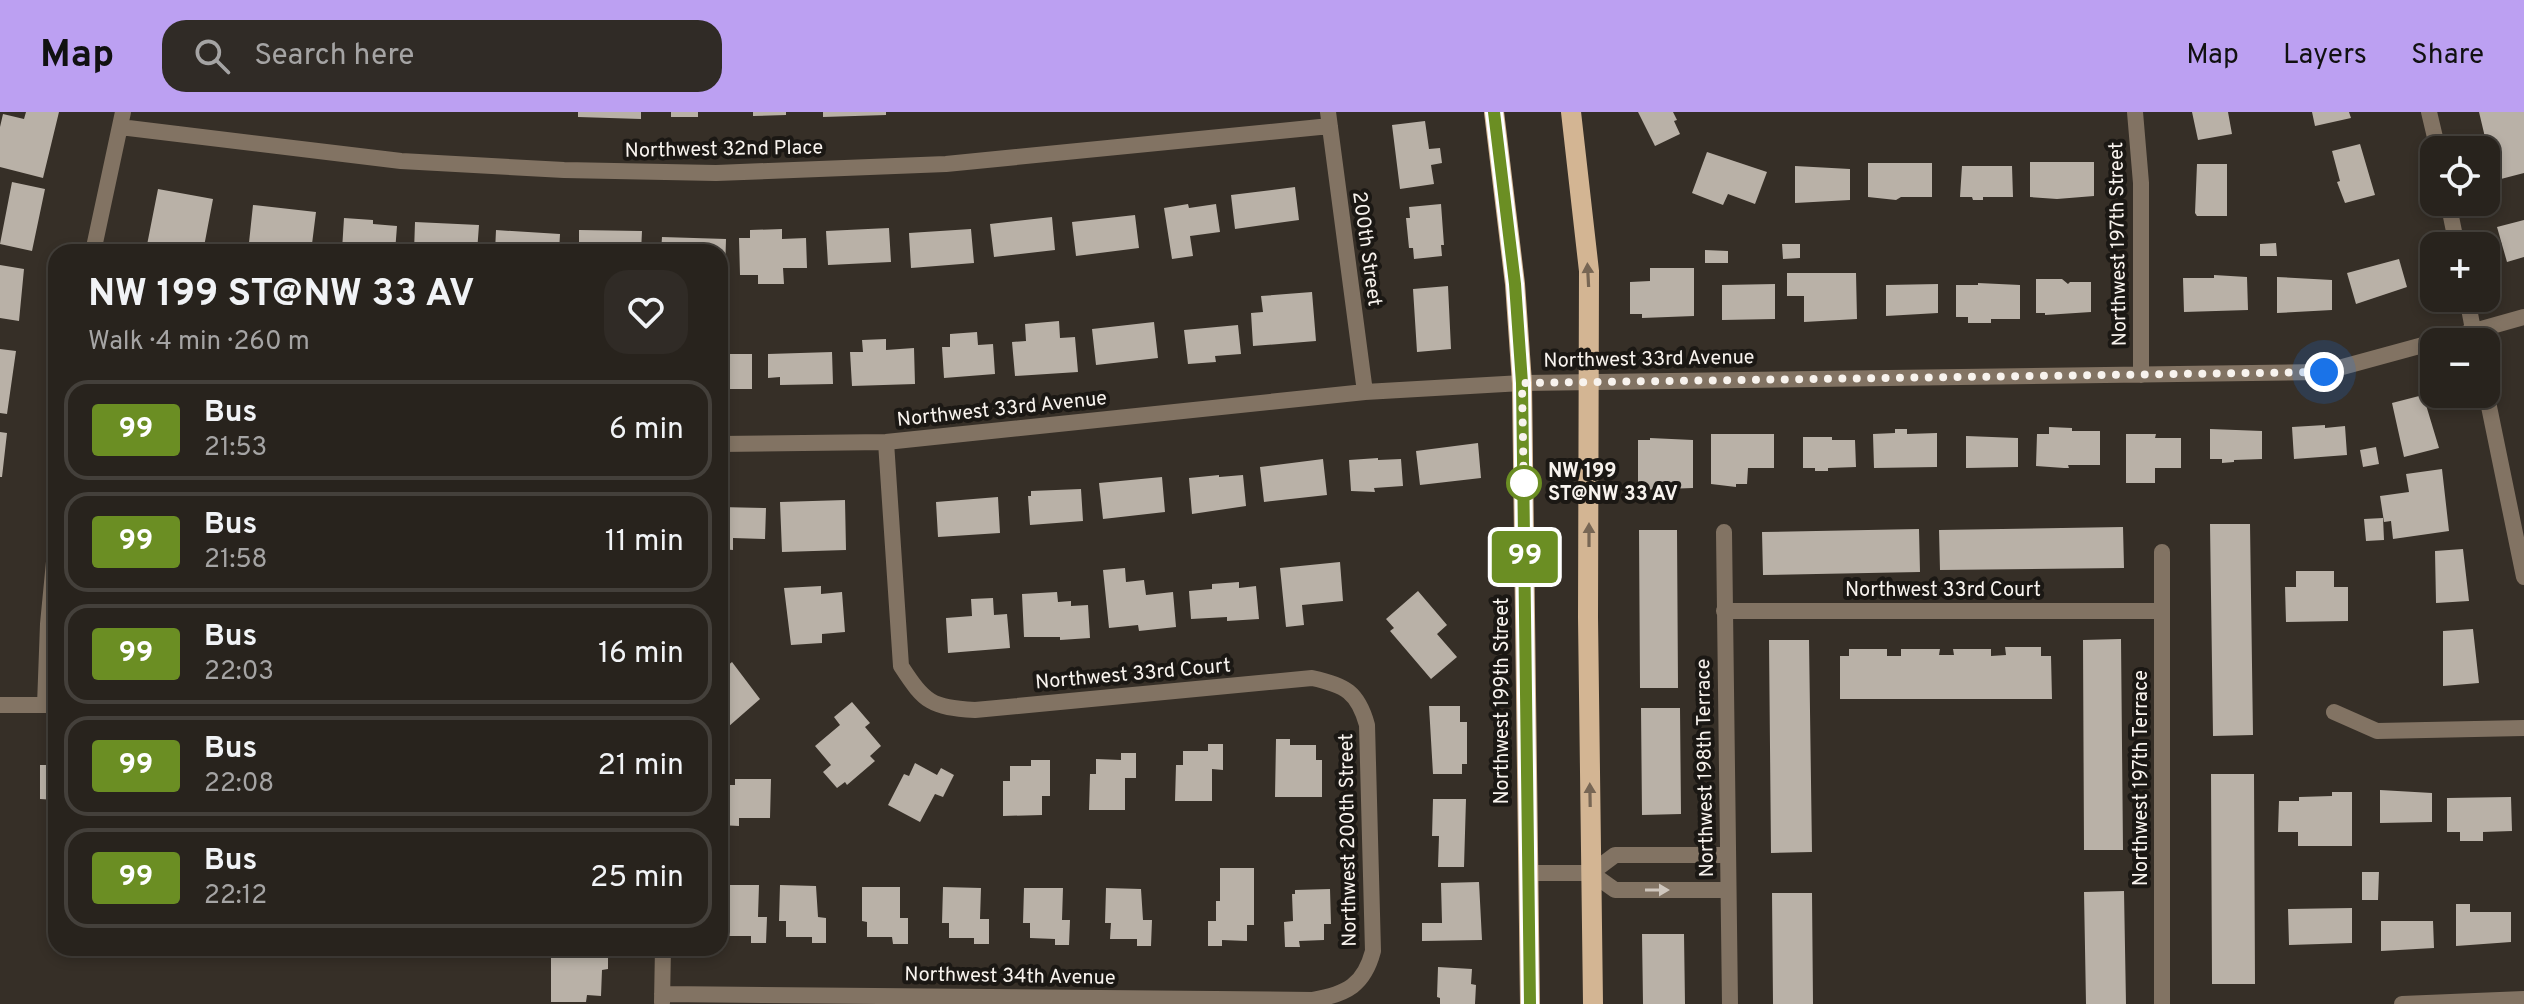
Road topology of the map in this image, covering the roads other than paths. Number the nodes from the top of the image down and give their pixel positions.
1 (1494, 112) edge
2 (1571, 112) edge
3 (2135, 112) edge
4 (2429, 112) edge
5 (1329, 119) edge
6 (122, 120) edge
7 (2435, 136) edge
8 (95, 244) edge
9 (2524, 317) edge
10 (2497, 328) edge
11 (2420, 346) edge
12 (2141, 375) junction
13 (1590, 380) junction
14 (1522, 383) junction
15 (1365, 392) junction
16 (2489, 408) edge
17 (886, 442) junction
18 (728, 444) edge
19 (1724, 532) dead end
20 (2162, 552) dead end
21 (2524, 577) edge
22 (1724, 611) junction
23 (2162, 611) junction
24 (1351, 693) joint
25 (0, 705) edge
26 (48, 705) edge
27 (2334, 712) dead end
28 (2524, 728) edge
29 (1727, 855) junction
30 (1528, 873) junction
31 (1591, 873) junction
32 (1727, 890) junction
33 (663, 956) edge
34 (1355, 985) joint
35 (662, 999) edge
36 (2524, 999) edge
37 (1530, 1004) edge
38 (1593, 1004) edge
39 (1730, 1004) edge
40 (2162, 1004) edge
41 (2402, 1004) edge

1 - 14 main road, Northwest 199th Street
13 -> 2 main road
3 - 12 street, Northwest 197th Street
4 - 7 street
5 - 6 street, Northwest 32nd Place
5 - 15 street, 200th Street
6 - 8 street
9 - 10 street, Northwest 33rd Avenue
11 - 12 street, Northwest 33rd Avenue
12 - 13 street, Northwest 33rd Avenue
13 - 14 street, Northwest 33rd Avenue
31 -> 13 main road
14 - 15 street, Northwest 33rd Avenue
14 - 30 main road, Northwest 199th Street
15 - 17 street, Northwest 33rd Avenue
16 - 21 street
17 - 18 street, Northwest 33rd Avenue
17 - 24 street, Northwest 33rd Court
19 - 22 street, Northwest 198th Terrace
20 - 23 street, Northwest 197th Terrace
22 - 23 street, Northwest 33rd Court
22 - 29 street, Northwest 198th Terrace
23 - 40 street, Northwest 197th Terrace
24 - 34 street, Northwest 200th Street
25 - 26 street
27 - 28 street
29 - 31 street
29 - 32 street, Northwest 198th Terrace
30 - 31 street
30 - 37 main road, Northwest 199th Street
31 -> 32 street
31 - 38 main road
32 - 39 street, Northwest 198th Terrace
33 - 35 street
34 - 35 street, Northwest 34th Avenue
36 - 41 street

